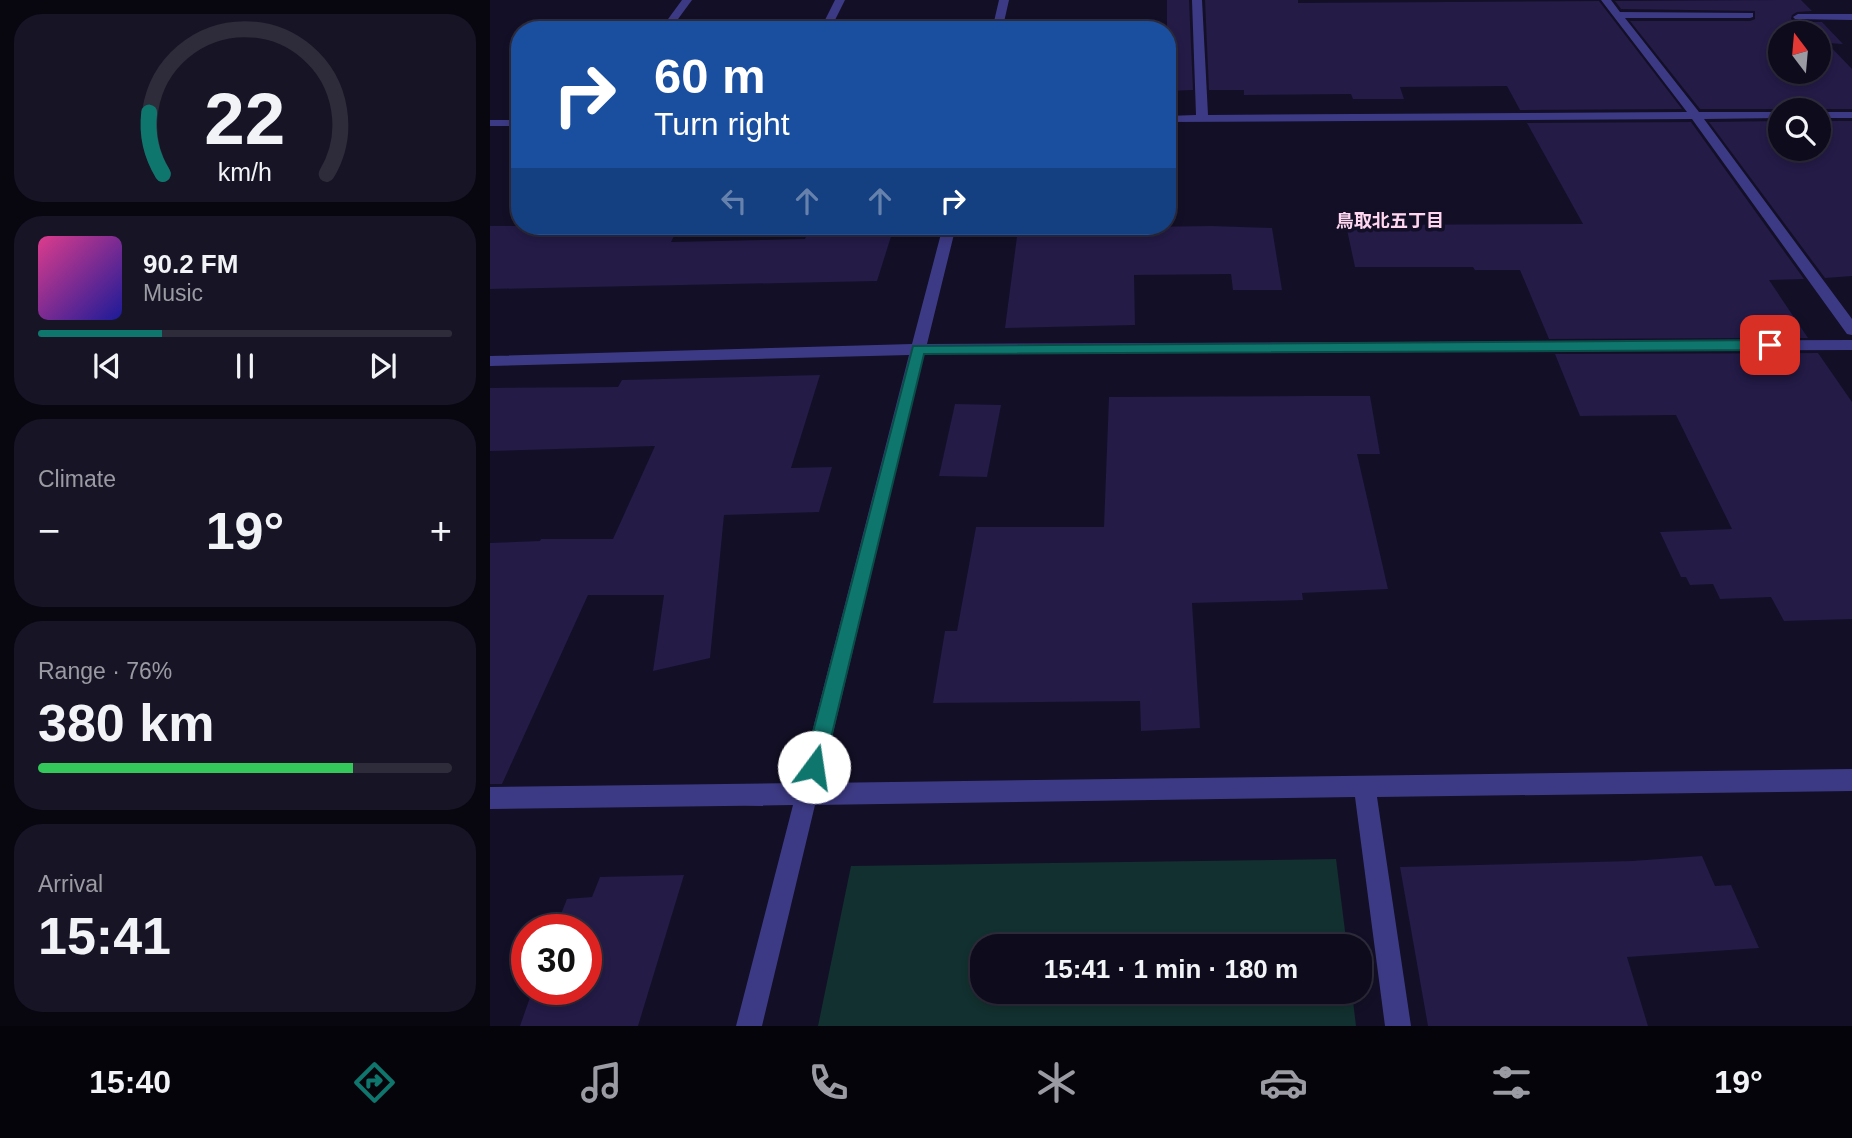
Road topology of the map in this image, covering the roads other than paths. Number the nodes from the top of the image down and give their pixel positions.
1 (687, 0) edge
2 (840, 0) edge
3 (1004, 0) edge
4 (1197, 0) edge
5 (1606, 0) edge
6 (1618, 15) junction
7 (1750, 15) dead end
8 (1852, 17) edge
9 (1798, 18) dead end
10 (672, 21) edge
11 (830, 21) edge
12 (999, 21) edge
13 (1695, 115) junction
14 (1768, 115) edge
15 (1831, 115) edge
16 (1852, 115) edge
17 (1176, 119) edge
18 (1202, 119) junction
19 (490, 123) edge
20 (511, 123) edge
21 (947, 235) edge
22 (1852, 330) edge
23 (1852, 345) edge
24 (918, 349) junction
25 (490, 361) edge
26 (1852, 780) edge
27 (1364, 786) junction
28 (808, 793) junction
29 (490, 797) edge
30 (749, 1026) edge
31 (1398, 1026) edge

1 - 10 street
2 - 11 street
3 - 12 street
4 - 18 street
5 - 6 street
6 - 7 street
6 - 13 street
8 - 9 street
13 - 14 street
13 - 18 street
13 - 22 street
15 - 16 street
17 - 18 street
19 - 20 street
21 - 24 street
23 - 24 street
24 - 25 street
24 - 28 street
26 - 27 street
27 - 28 street
27 - 31 street
28 - 29 street
28 - 30 street

